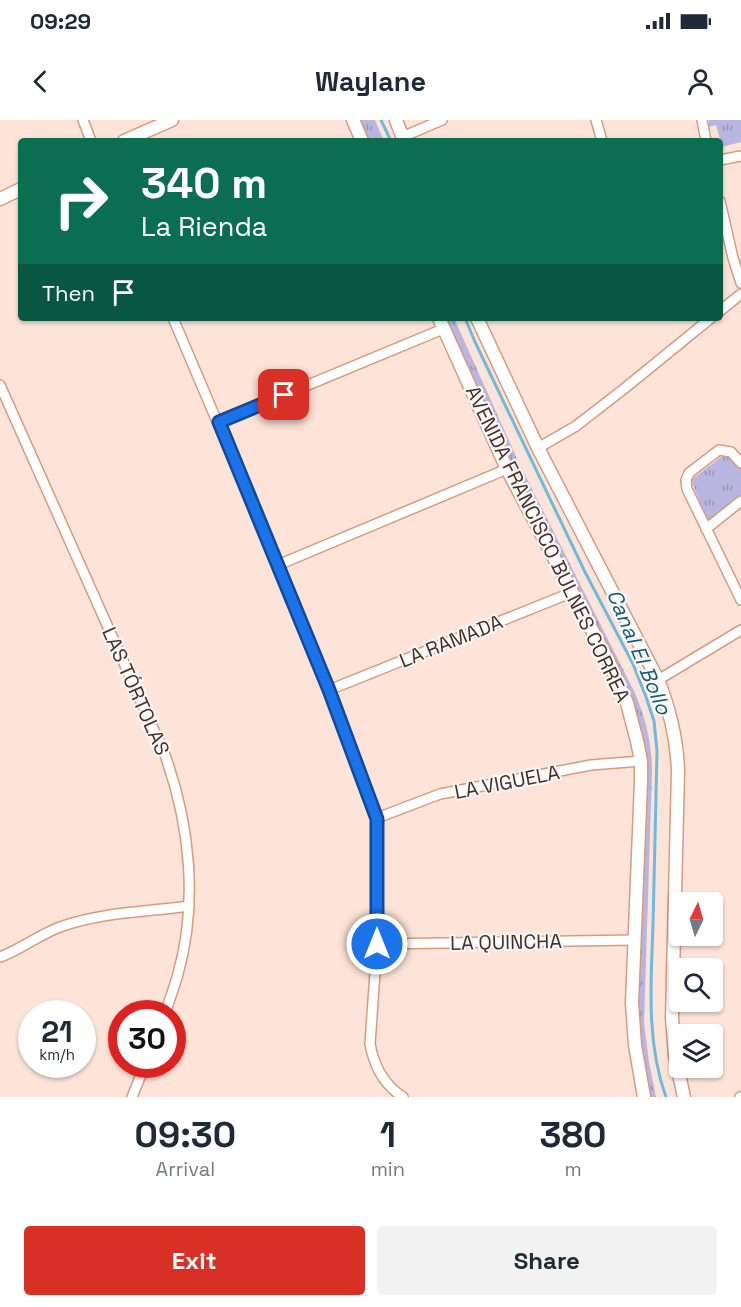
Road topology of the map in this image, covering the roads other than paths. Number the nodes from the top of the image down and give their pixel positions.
1 (83, 120) edge
2 (172, 120) edge
3 (353, 120) edge
4 (396, 120) edge
5 (442, 120) edge
6 (596, 120) edge
7 (702, 120) edge
8 (91, 138) edge
9 (131, 138) edge
10 (361, 138) edge
11 (403, 138) edge
12 (405, 138) edge
13 (601, 138) edge
14 (705, 138) edge
15 (741, 156) edge
16 (723, 159) edge
17 (18, 190) edge
18 (0, 199) edge
19 (723, 214) edge
20 (741, 283) edge
21 (741, 294) edge
22 (723, 309) edge
23 (174, 321) edge
24 (478, 321) edge
25 (707, 321) edge
26 (441, 323) edge
27 (0, 385) edge
28 (219, 422) junction
29 (538, 448) junction
30 (741, 464) edge
31 (507, 469) junction
32 (741, 501) edge
33 (706, 529) junction
34 (278, 565) junction
35 (573, 592) junction
36 (741, 600) edge
37 (741, 630) edge
38 (658, 680) junction
39 (329, 690) junction
40 (640, 761) junction
41 (377, 819) junction
42 (189, 906) junction
43 (635, 940) junction
44 (377, 944) junction
45 (0, 957) edge
46 (170, 1000) edge
47 (140, 1078) edge
48 (132, 1097) edge
49 (403, 1097) edge
50 (644, 1097) edge
51 (684, 1097) edge

1 - 8 street
2 - 9 street
3 - 10 street
4 - 11 street
5 - 12 street
6 - 13 street
7 - 14 street
15 - 16 street
17 - 18 street
19 - 20 street
21 - 22 street
23 - 28 street
24 - 29 street, AVENIDA FRANCISCO BULNES CORREA
25 - 29 street
26 - 28 street
26 - 31 street, AVENIDA FRANCISCO BULNES CORREA
27 - 42 street, LAS TÓRTOLAS
28 - 34 street
29 - 38 street, AVENIDA FRANCISCO BULNES CORREA
30 - 33 street
31 - 34 street
31 - 35 street, AVENIDA FRANCISCO BULNES CORREA
32 - 33 street
33 - 36 street
34 - 39 street
35 - 39 street, LA RAMADA
35 - 40 street, AVENIDA FRANCISCO BULNES CORREA
37 - 38 street
38 - 51 street, AVENIDA FRANCISCO BULNES CORREA
39 - 41 street
40 - 41 street, LA VIGUELA
40 - 43 street, AVENIDA FRANCISCO BULNES CORREA
41 - 44 street
42 - 45 street
42 - 46 street, LAS TÓRTOLAS
43 - 44 street, LA QUINCHA
43 - 50 street, AVENIDA FRANCISCO BULNES CORREA
44 - 49 street
47 - 48 street

